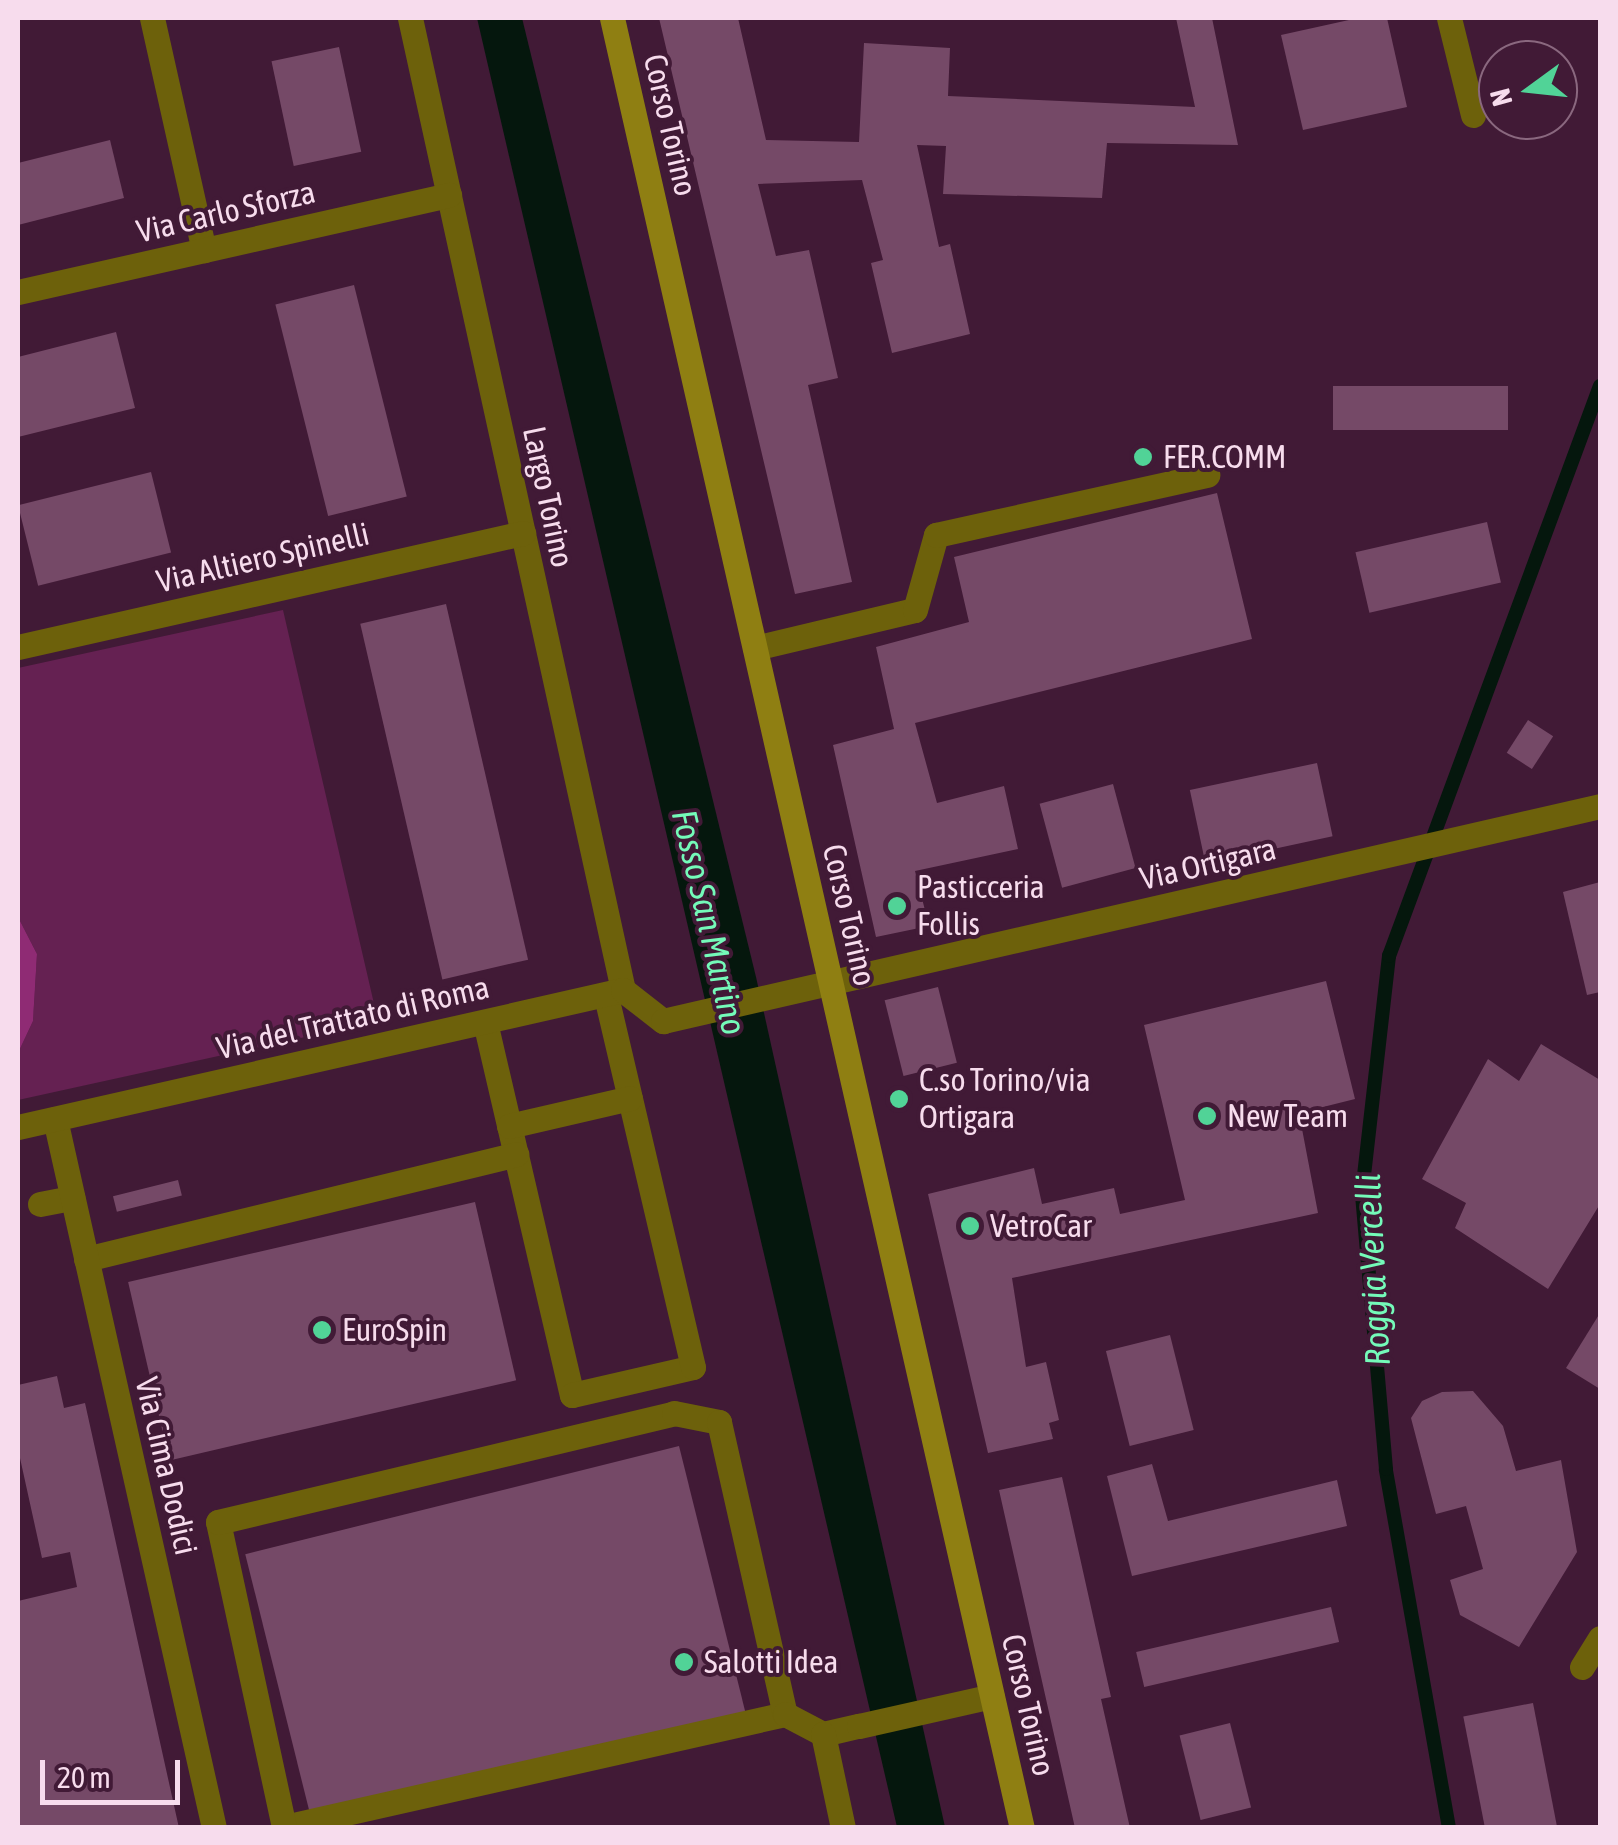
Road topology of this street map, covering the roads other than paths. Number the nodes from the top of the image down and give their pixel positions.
1 (152, 18) edge
2 (410, 18) edge
3 (612, 18) edge
4 (1450, 18) edge
5 (1473, 115) dead end
6 (449, 195) junction
7 (204, 250) junction
8 (18, 292) edge
9 (1207, 475) dead end
10 (523, 533) junction
11 (18, 647) edge
12 (755, 648) junction
13 (1600, 806) edge
14 (831, 986) junction
15 (614, 992) junction
16 (484, 1022) junction
17 (630, 1098) junction
18 (56, 1119) junction
19 (509, 1126) junction
20 (18, 1128) edge
21 (516, 1154) junction
22 (72, 1198) junction
23 (40, 1204) dead end
24 (86, 1258) junction
25 (1600, 1638) edge
26 (1582, 1667) dead end
27 (992, 1696) junction
28 (785, 1714) junction
29 (823, 1734) junction
30 (214, 1828) edge
31 (843, 1828) edge
32 (1022, 1828) edge

1 - 7 street
2 - 6 street, Largo Torino
3 - 12 main road, Corso Torino
4 - 5 street
6 - 7 street, Via Carlo Sforza
6 - 10 street, Largo Torino
7 - 8 street, Via Carlo Sforza
9 - 12 street
10 - 11 street, Via Altiero Spinelli
10 - 15 street, Largo Torino
12 - 14 main road, Corso Torino
13 - 14 street, Via Ortigara
14 - 15 street, Via Ortigara
14 - 27 main road, Corso Torino
15 - 16 street, Via del Trattato di Roma
15 - 17 street, Largo Torino
16 - 18 street, Via del Trattato di Roma
16 - 19 street
17 - 19 street
17 - 21 street, Largo Torino
18 - 20 street, Via del Trattato di Roma
18 - 22 street, Via Cima Dodici
19 - 21 street
21 - 24 street
22 - 23 street
22 - 24 street, Via Cima Dodici
24 - 30 street, Via Cima Dodici
25 - 26 street
27 - 29 street
27 - 32 main road, Corso Torino
28 - 28 street
28 - 29 street
29 - 31 street

